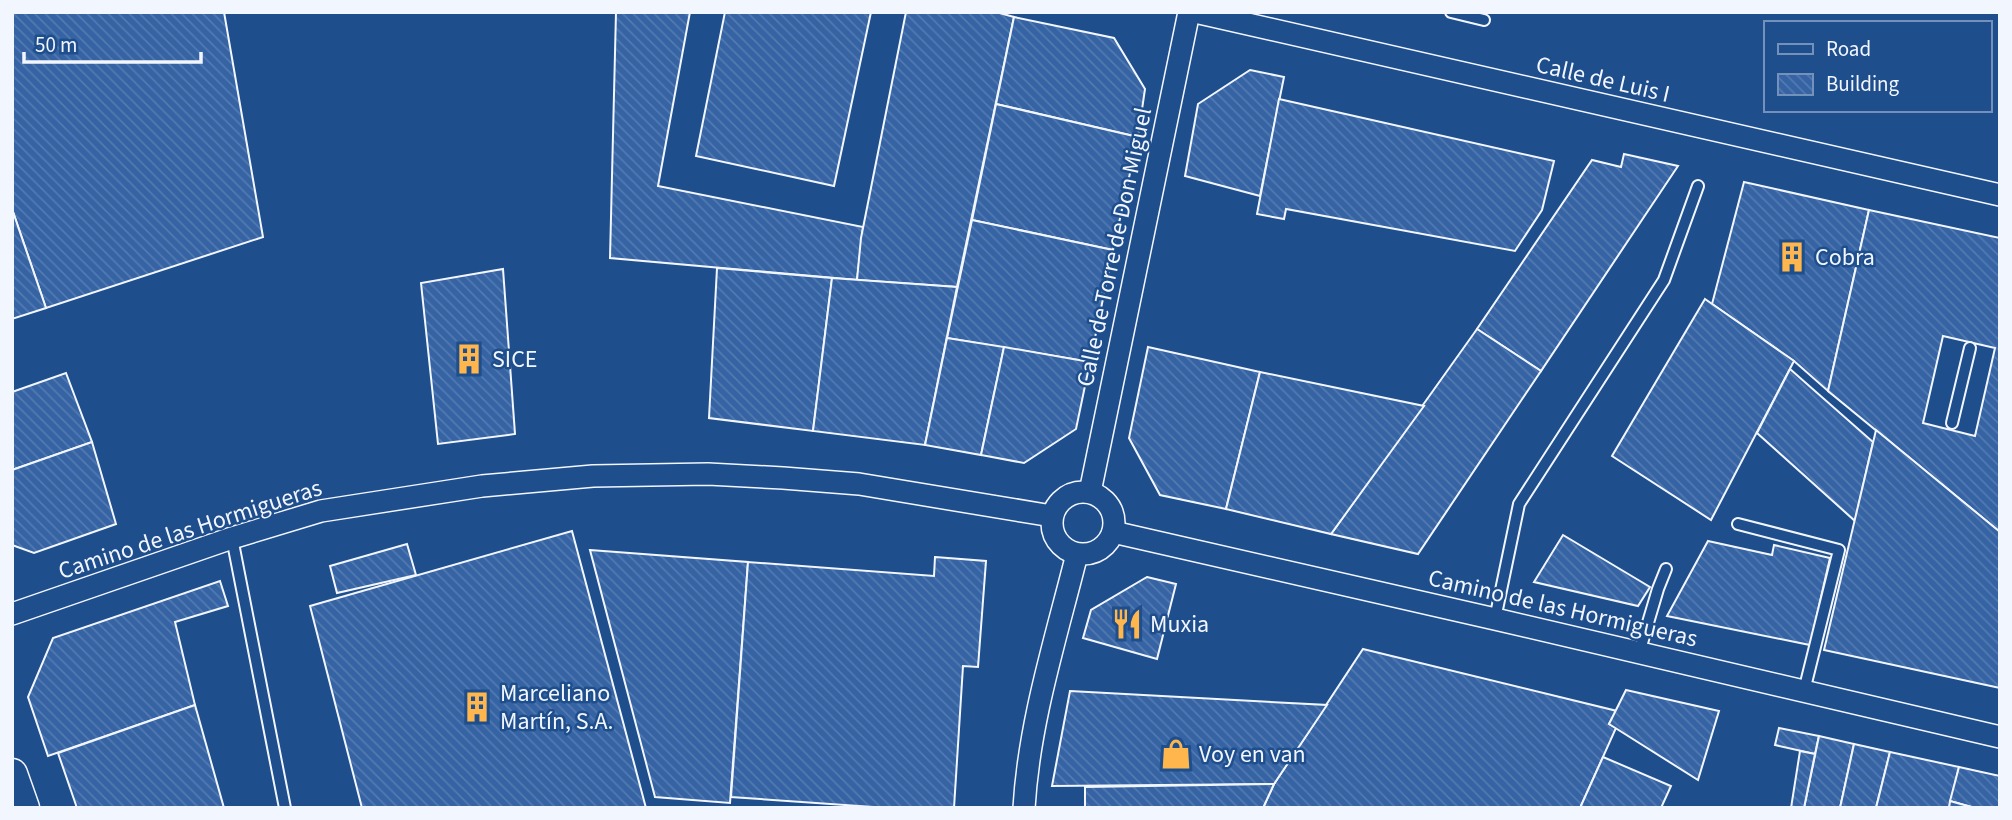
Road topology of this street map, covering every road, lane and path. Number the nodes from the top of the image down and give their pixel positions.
1 (1451, 12) edge
2 (1200, 13) edge
3 (1484, 20) dead end
4 (1698, 186) dead end
5 (2000, 195) edge
6 (1970, 348) dead end
7 (1952, 423) dead end
8 (1090, 492) junction
9 (1052, 516) junction
10 (1738, 524) dead end
11 (1114, 532) junction
12 (232, 538) junction
13 (1077, 554) junction
14 (1666, 569) dead end
15 (12, 614) edge
16 (1496, 619) junction
17 (1639, 653) junction
18 (1804, 691) junction
19 (2000, 737) edge
20 (12, 774) edge
21 (24, 808) edge
22 (285, 808) edge
23 (1024, 808) edge

1 - 3 lane
2 - 5 street, Calle de Luis I
2 - 8 street, Calle de Torre de Don Miguel
4 - 16 lane
6 - 7 lane
8 - 9 street
8 - 11 street
9 - 12 street, Camino de las Hormigueras
9 - 13 street
10 - 18 lane
11 - 13 street
11 - 16 street, Camino de las Hormigueras
12 - 15 street, Camino de las Hormigueras
12 - 22 lane
13 - 23 street
14 - 17 lane
16 - 17 street, Camino de las Hormigueras
17 - 18 street, Camino de las Hormigueras
18 - 19 street, Camino de las Hormigueras
20 - 21 street

